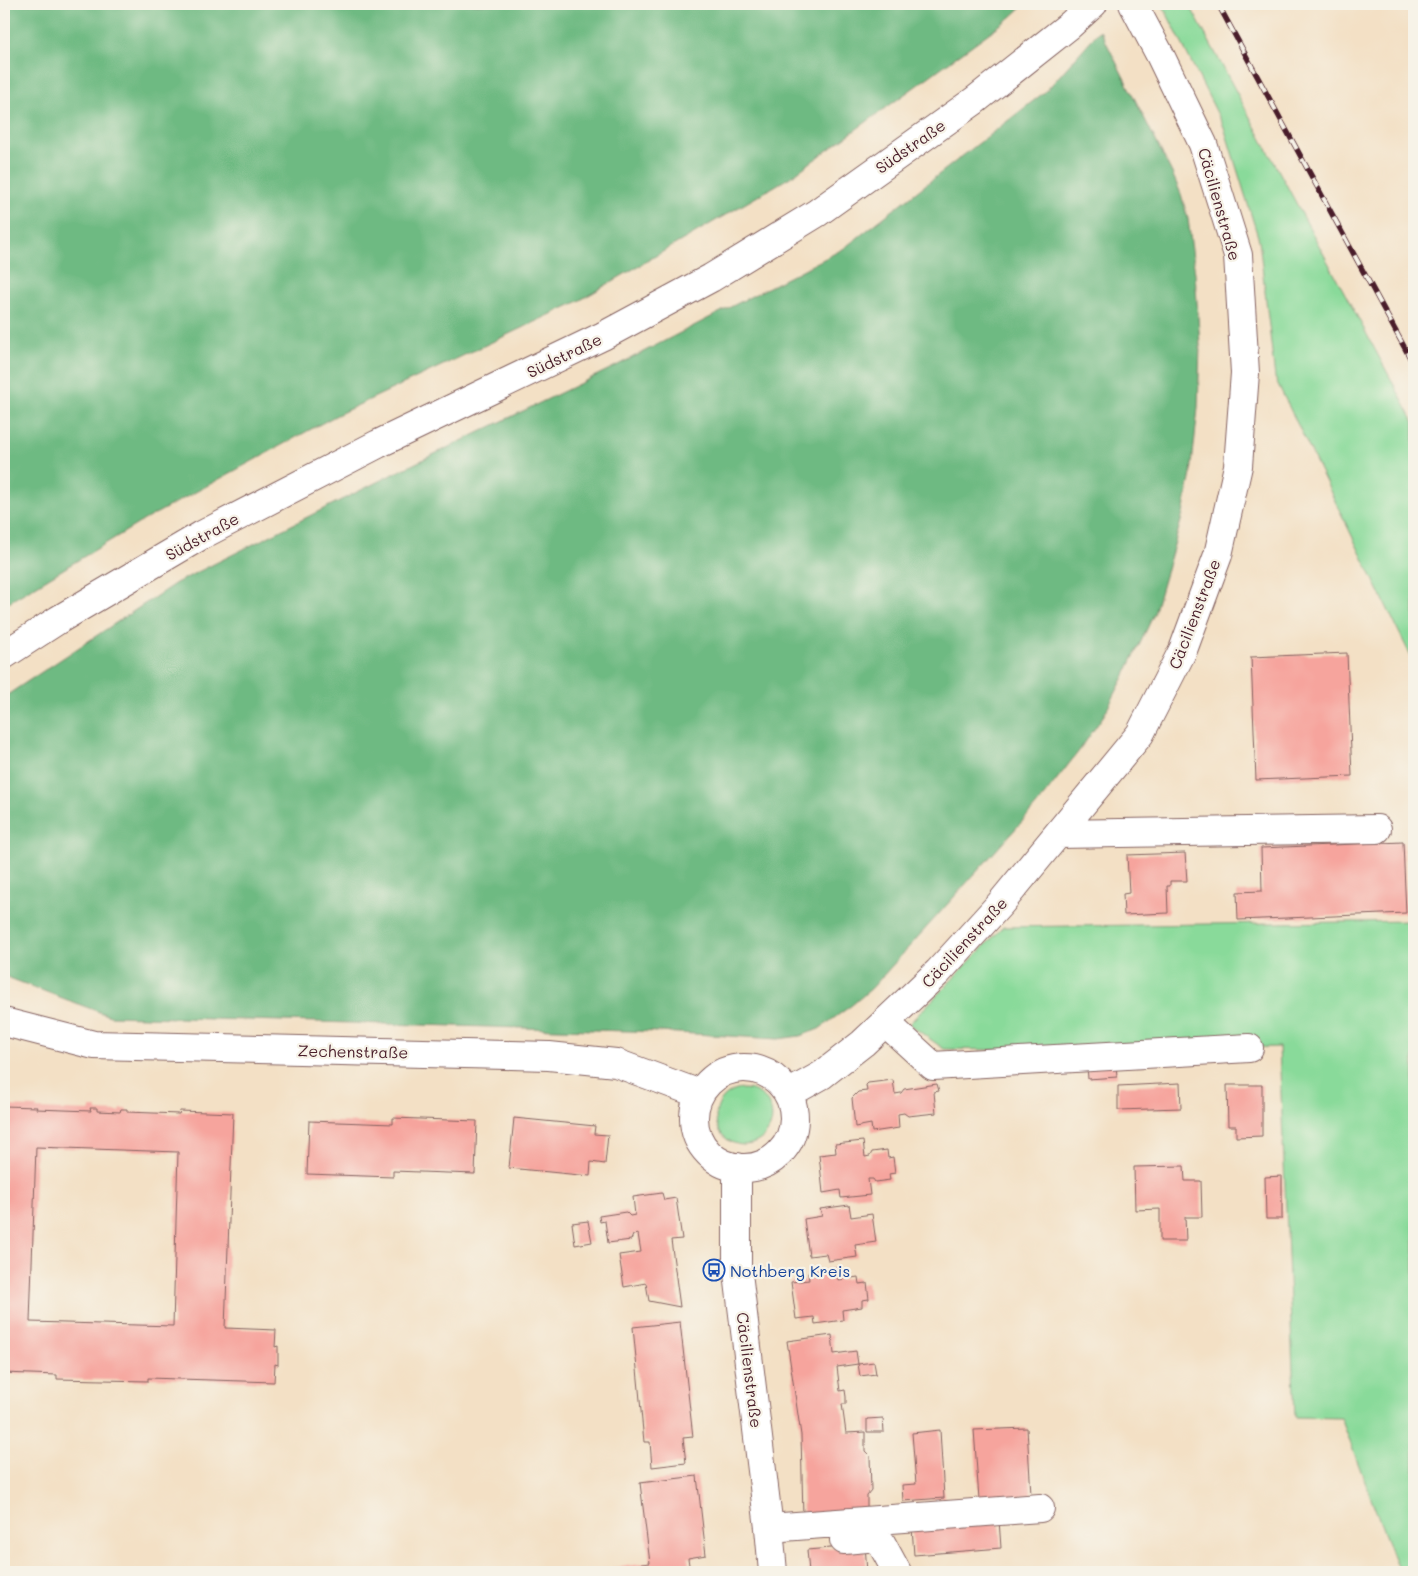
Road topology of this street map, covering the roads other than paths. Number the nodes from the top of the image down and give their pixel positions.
1 (1092, 4) edge
2 (1132, 4) edge
3 (4, 655) edge
4 (1377, 829) dead end
5 (1058, 834) junction
6 (4, 1022) edge
7 (885, 1022) junction
8 (1249, 1048) dead end
9 (700, 1094) junction
10 (788, 1094) junction
11 (737, 1168) junction
12 (1040, 1508) dead end
13 (771, 1549) edge
14 (897, 1572) edge

1 - 3 street, Südstraße
2 - 5 street, Cäcilienstraße
4 - 5 street
5 - 7 street, Cäcilienstraße
6 - 9 street, Zechenstraße
7 - 8 street
7 - 10 street, Cäcilienstraße
9 - 10 street
9 - 11 street
10 - 11 street
11 - 13 street, Cäcilienstraße
12 - 13 street
13 - 14 street

